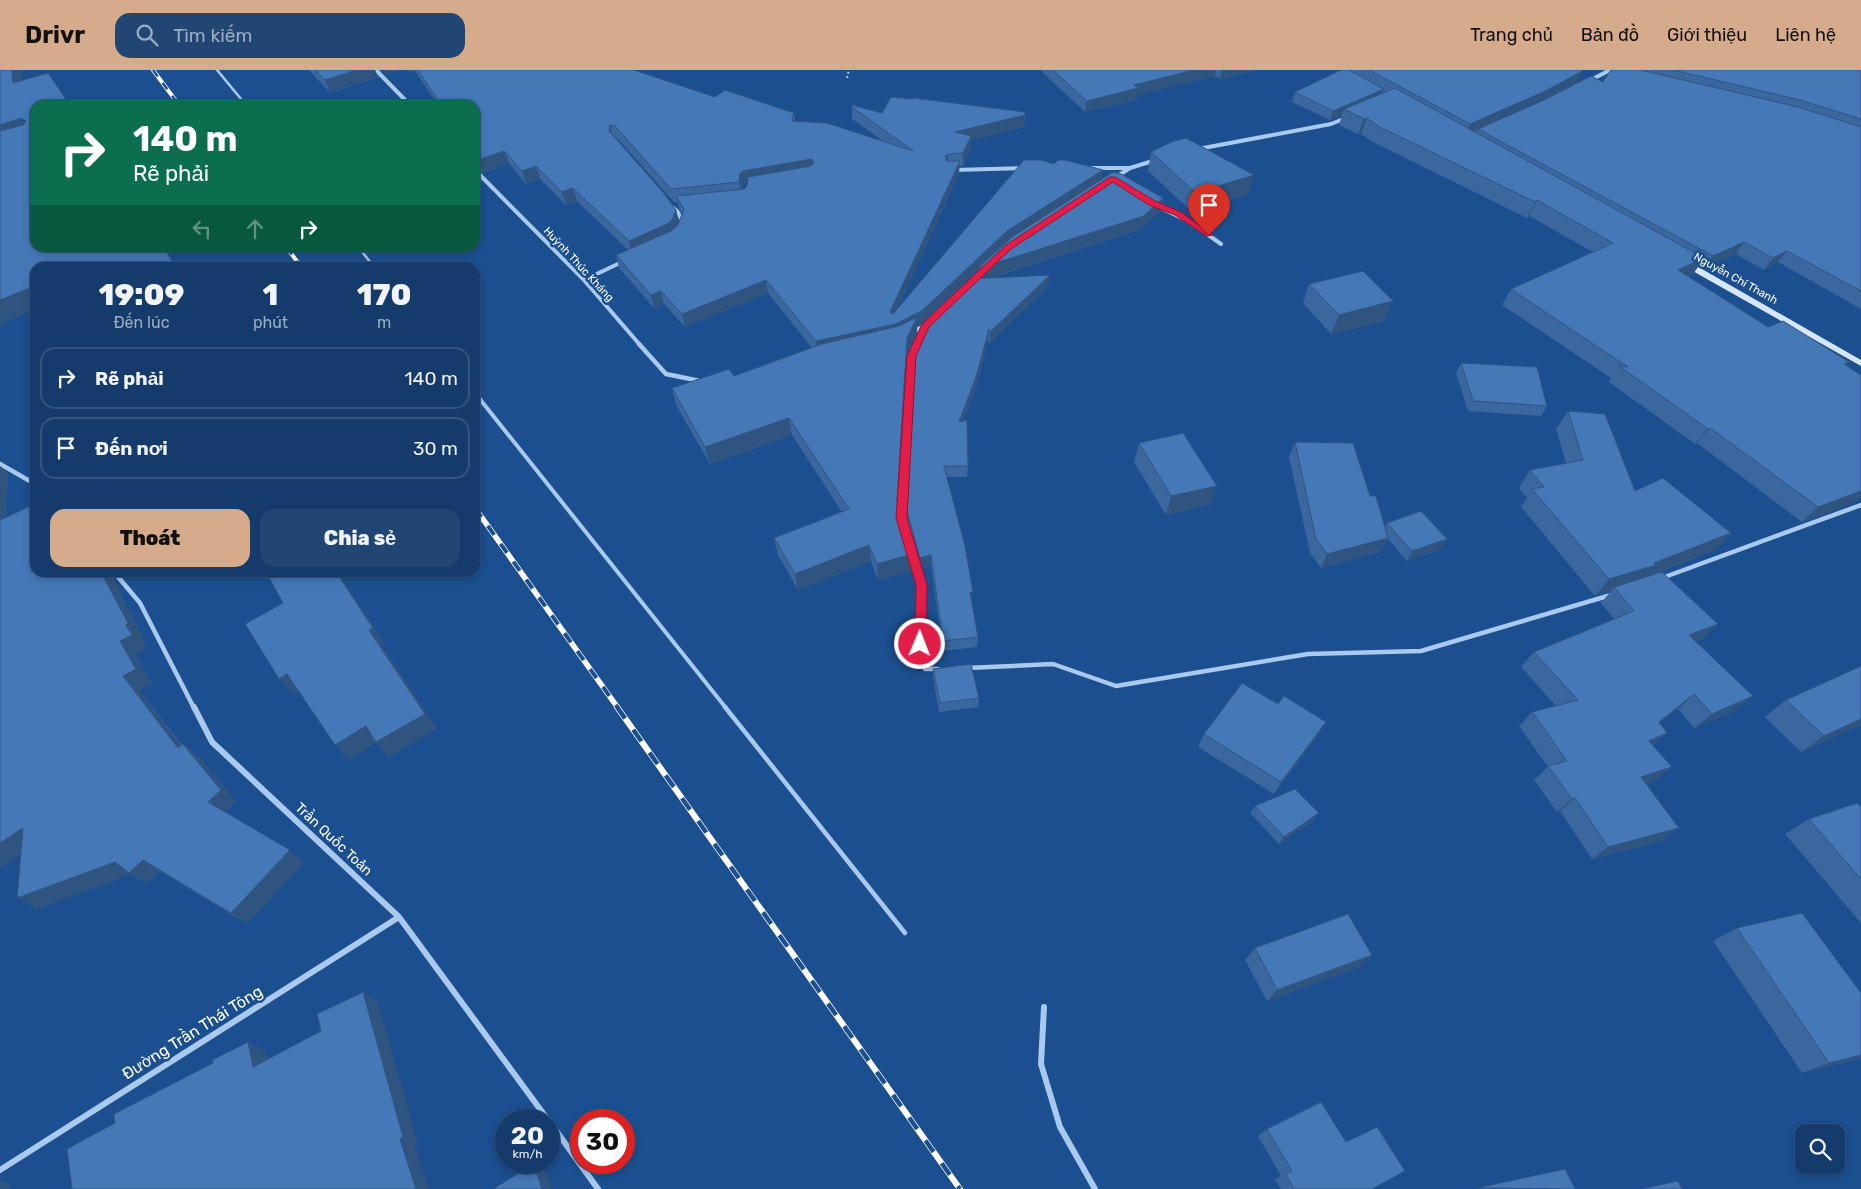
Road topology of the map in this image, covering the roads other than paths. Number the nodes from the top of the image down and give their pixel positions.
1 (217, 70) edge
2 (376, 70) edge
3 (1618, 74) edge
4 (1585, 84) edge
5 (242, 100) edge
6 (405, 100) edge
7 (1347, 117) edge
8 (1192, 151) edge
9 (1166, 158) edge
10 (1029, 168) edge
11 (1084, 168) edge
12 (1130, 168) junction
13 (948, 170) edge
14 (480, 175) edge
15 (1120, 184) edge
16 (1152, 203) edge
17 (680, 205) edge
18 (680, 228) edge
19 (1221, 244) dead end
20 (362, 252) edge
21 (624, 261) edge
22 (1682, 261) edge
23 (370, 262) edge
24 (584, 280) junction
25 (932, 319) edge
26 (925, 326) junction
27 (922, 333) edge
28 (905, 336) edge
29 (918, 341) edge
30 (1861, 363) edge
31 (708, 380) edge
32 (480, 399) edge
33 (0, 464) edge
34 (30, 481) edge
35 (1861, 506) edge
36 (904, 528) edge
37 (910, 547) edge
38 (118, 577) edge
39 (1655, 581) edge
40 (1618, 594) edge
41 (964, 668) edge
42 (945, 669) edge
43 (399, 917) junction
44 (905, 933) dead end
45 (1044, 1007) dead end
46 (539, 1109) edge
47 (560, 1137) edge
48 (0, 1170) edge
49 (598, 1189) edge
50 (1095, 1189) edge

1 - 5 lane
2 - 6 street
3 - 4 street
7 - 8 street
9 - 12 street
10 - 13 street
11 - 12 street
12 - 15 street
14 - 24 street, Huỳnh Thúc Kháng
16 - 19 street
17 - 18 street
20 - 23 lane
21 - 24 street
22 - 30 main road, Nguyễn Chí Thanh
24 - 31 street, Huỳnh Thúc Kháng
25 - 26 street
26 - 27 street
26 - 28 street
29 - 36 street
32 - 44 lane
33 - 34 street
35 - 39 street
37 - 42 street
38 - 43 street, Trần Quốc Toản
40 - 41 street
43 - 46 street, Trần Quốc Toản
43 - 48 street, Đường Trần Thái Tông
45 - 50 street
47 - 49 street, Trần Quốc Toản

